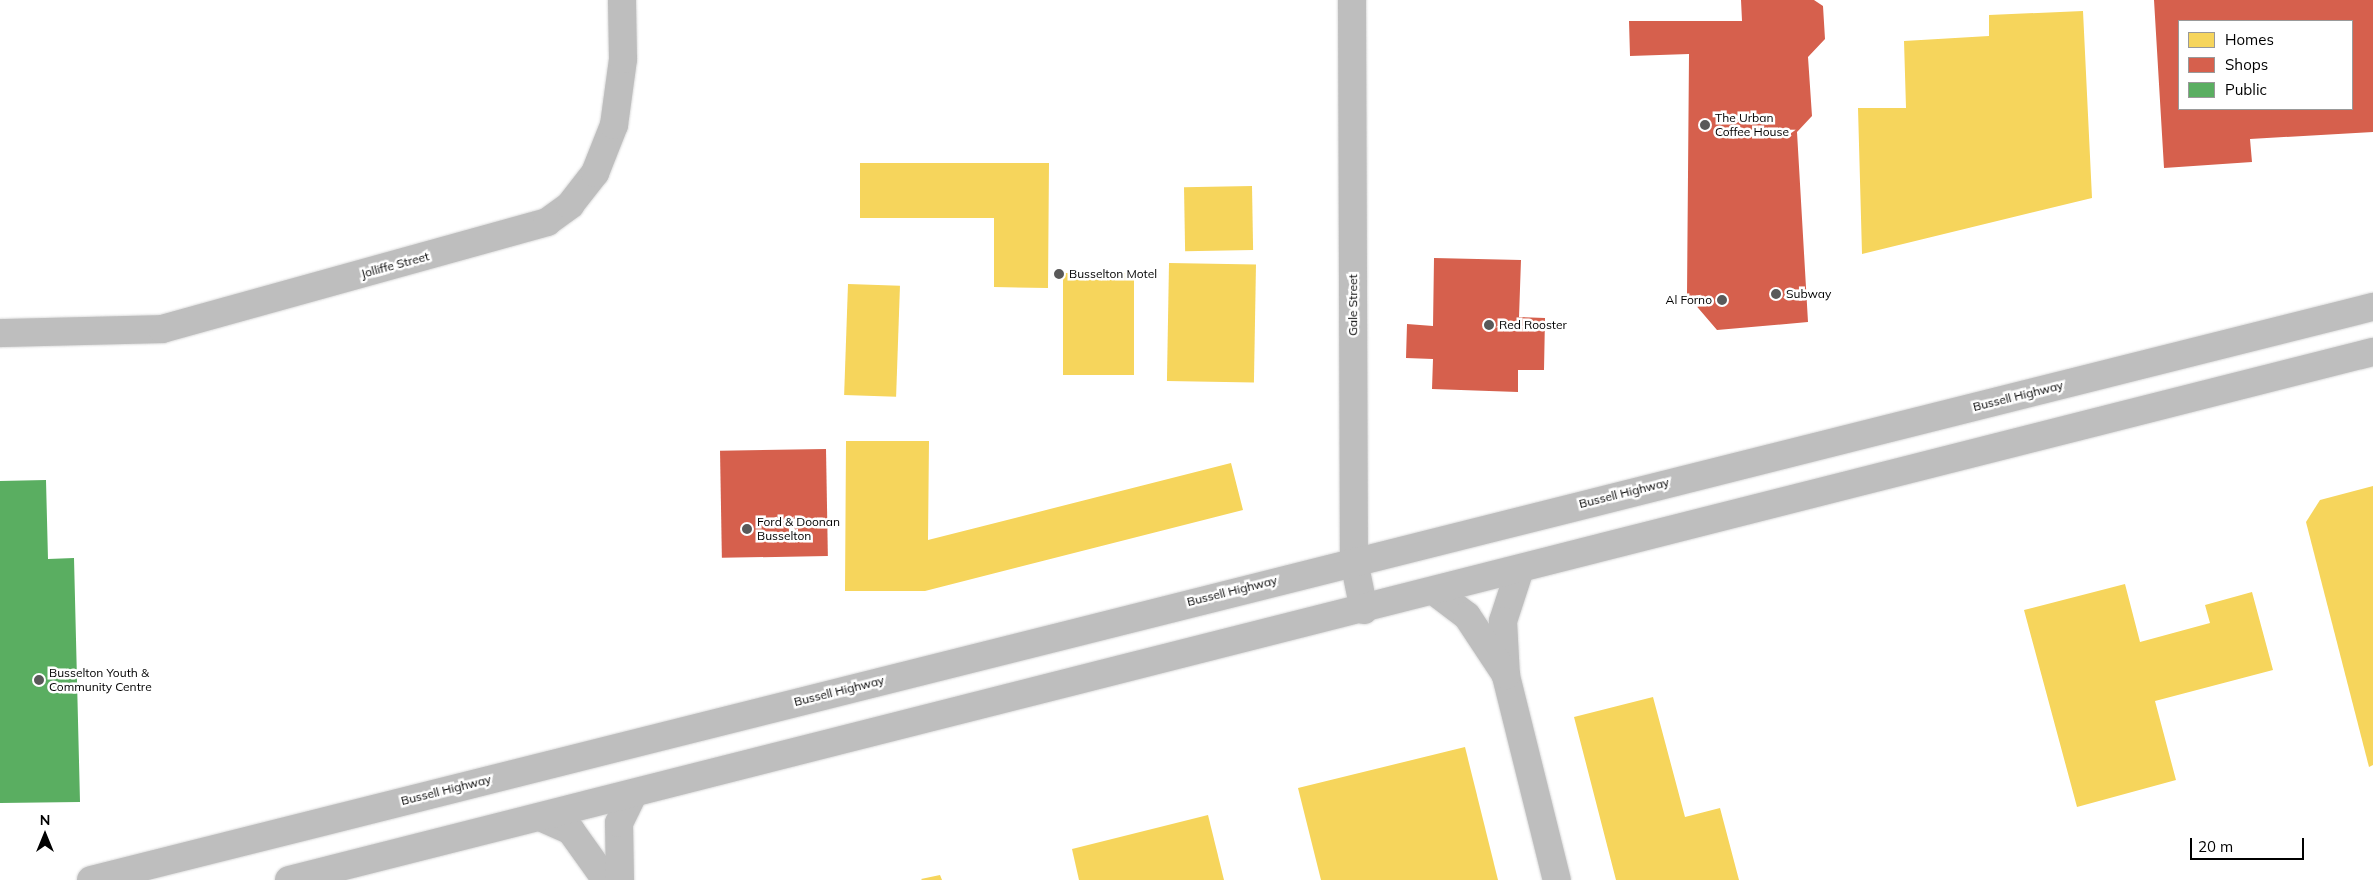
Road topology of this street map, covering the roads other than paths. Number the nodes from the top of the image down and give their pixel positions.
1 (622, 0) edge
2 (1352, 0) edge
3 (2373, 307) edge
4 (0, 333) edge
5 (2373, 352) edge
6 (1354, 560) junction
7 (1520, 569) junction
8 (1434, 591) junction
9 (1364, 610) junction
10 (1506, 676) junction
11 (633, 794) junction
12 (540, 817) junction
13 (91, 880) edge
14 (290, 880) edge
15 (606, 880) edge
16 (620, 880) edge
17 (1558, 880) edge

1 - 4 main road, Jolliffe Street
2 - 6 main road, Gale Street
3 - 6 main road, Bussell Highway
5 - 7 main road
6 - 9 main road, Gale Street
6 - 13 main road, Bussell Highway
7 - 8 main road
7 - 10 main road
8 - 9 main road
8 - 10 main road
9 - 11 main road
10 - 17 main road
11 - 12 main road
11 - 16 main road
12 - 14 main road
12 - 15 main road

